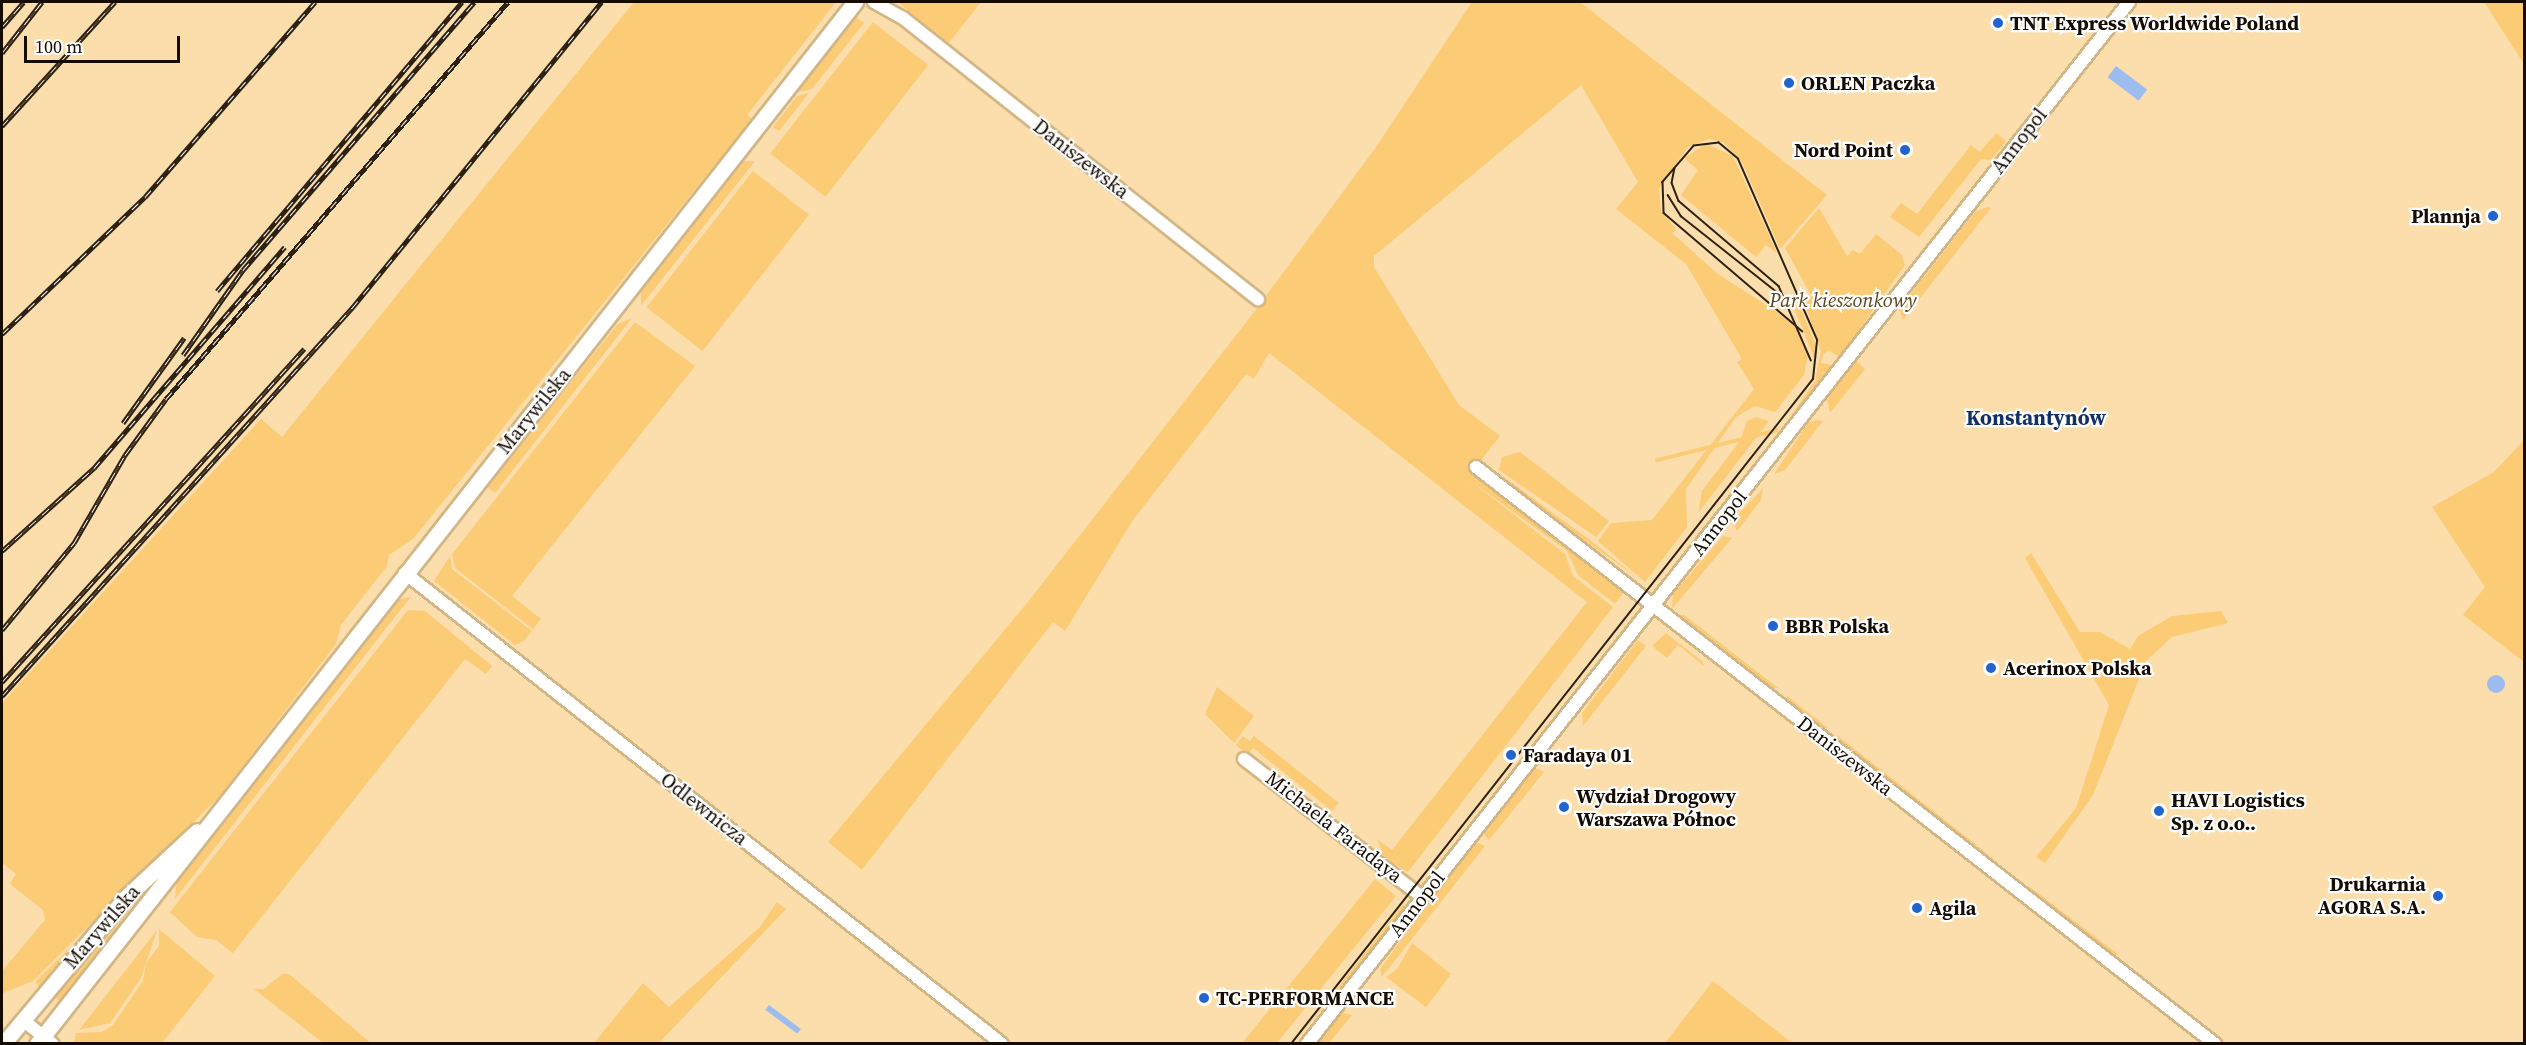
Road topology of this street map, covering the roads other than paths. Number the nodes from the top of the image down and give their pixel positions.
1 (855, 2) edge
2 (874, 2) edge
3 (890, 2) edge
4 (2129, 2) edge
5 (903, 18) junction
6 (1258, 299) dead end
7 (1476, 468) dead end
8 (405, 573) junction
9 (1653, 606) junction
10 (1244, 759) dead end
11 (212, 820) junction
12 (1422, 897) junction
13 (23, 1020) junction
14 (44, 1041) edge
15 (3, 1044) edge
16 (1002, 1044) edge
17 (1307, 1044) edge
18 (2215, 1044) edge

1 - 8 main road, Marywilska
2 - 5 street, Daniszewska
3 - 5 street, Daniszewska
4 - 9 street, Annopol
5 - 6 street, Daniszewska
7 - 9 street, Daniszewska
8 - 11 main road, Marywilska
8 - 16 street, Odlewnicza
9 - 12 street, Annopol
9 - 18 street, Daniszewska
10 - 12 street, Michaela Faradaya
11 - 13 main road, Marywilska
11 - 14 main road, Marywilska
12 - 17 street, Annopol
13 - 14 street
13 - 15 main road, Marywilska

